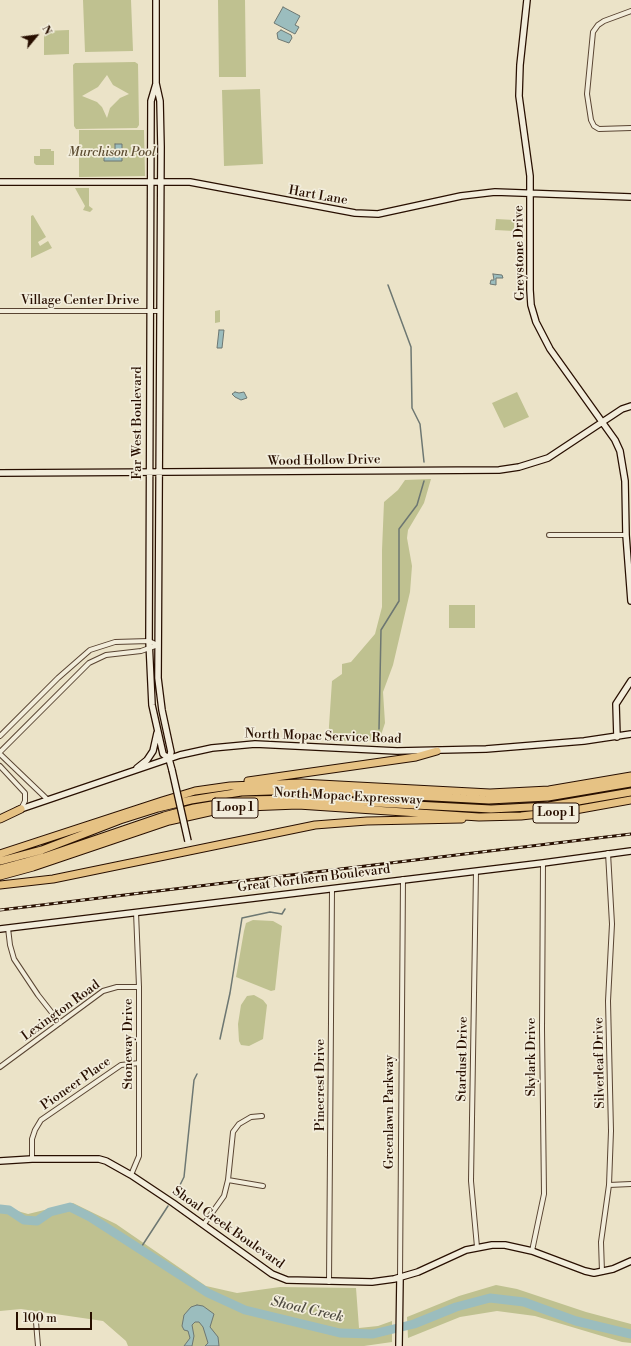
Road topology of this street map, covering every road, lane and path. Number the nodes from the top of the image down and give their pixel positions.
1 (156, 0) edge
2 (527, 0) edge
3 (631, 11) edge
4 (156, 84) junction
5 (631, 128) edge
6 (0, 182) edge
7 (151, 182) junction
8 (160, 182) junction
9 (530, 194) junction
10 (631, 197) edge
11 (0, 311) edge
12 (150, 311) junction
13 (160, 311) junction
14 (631, 406) edge
15 (602, 422) junction
16 (0, 473) edge
17 (149, 473) junction
18 (158, 473) junction
19 (549, 535) dead end
20 (626, 535) junction
21 (631, 601) edge
22 (149, 640) junction
23 (158, 645) junction
24 (149, 650) junction
25 (58, 678) junction
26 (631, 681) edge
27 (67, 683) junction
28 (157, 731) junction
29 (631, 734) edge
30 (0, 736) edge
31 (617, 737) junction
32 (437, 751) junction
33 (0, 753) edge
34 (169, 759) junction
35 (0, 766) edge
36 (130, 772) junction
37 (631, 776) edge
38 (631, 784) edge
39 (230, 786) junction
40 (631, 792) edge
41 (48, 800) junction
42 (631, 800) edge
43 (21, 810) junction
44 (0, 815) edge
45 (479, 817) junction
46 (0, 819) edge
47 (61, 842) junction
48 (13, 850) junction
49 (190, 850) junction
50 (631, 851) edge
51 (608, 853) junction
52 (0, 854) edge
53 (0, 861) edge
54 (543, 863) junction
55 (0, 869) edge
56 (476, 871) junction
57 (0, 876) edge
58 (403, 879) junction
59 (0, 885) edge
60 (332, 889) junction
61 (136, 912) junction
62 (8, 928) junction
63 (0, 929) edge
64 (139, 987) junction
65 (60, 1023) junction
66 (139, 1064) junction
67 (0, 1067) edge
68 (262, 1116) dead end
69 (32, 1159) junction
70 (0, 1161) edge
71 (131, 1174) junction
72 (228, 1180) junction
73 (631, 1184) edge
74 (609, 1185) junction
75 (263, 1186) dead end
76 (204, 1224) junction
77 (477, 1247) junction
78 (532, 1250) junction
79 (631, 1261) edge
80 (602, 1272) junction
81 (400, 1278) junction
82 (329, 1282) junction
83 (36, 1322) dead end
84 (38, 1346) edge
85 (399, 1346) edge

1 - 4 street, Far West Boulevard
2 - 9 street, Greystone Drive
3 - 5 street
4 - 7 street, Far West Boulevard
4 - 8 street, Far West Boulevard
6 - 7 street, Hart Lane
7 - 8 street, Hart Lane
7 - 12 street, Far West Boulevard
8 - 9 street, Hart Lane
8 - 13 street, Far West Boulevard
9 - 10 street, Hart Lane
9 - 15 street, Greystone Drive
11 - 12 street, Village Center Drive
12 - 13 street, Village Center Drive
12 - 17 street, Far West Boulevard
13 - 18 street, Far West Boulevard
14 - 15 street, Wood Hollow Drive
15 - 18 street, Wood Hollow Drive
15 - 20 street, Greystone Drive
16 - 17 street, Wood Hollow Drive
17 - 18 street, Wood Hollow Drive
17 - 22 street, Far West Boulevard
18 - 23 street, Far West Boulevard
19 - 20 street
20 - 21 street, Greystone Drive
22 - 23 street
22 - 24 street, Far West Boulevard
22 - 25 street
23 - 24 street
23 - 34 street, Far West Boulevard
24 - 27 street
24 - 28 street, Far West Boulevard
25 - 27 street
25 - 30 street
26 - 31 street
27 - 33 street
28 - 34 street, Far West Boulevard
28 - 36 street
29 - 31 street, North Mopac Service Road
31 - 32 street, North Mopac Service Road
32 - 34 street, North Mopac Service Road
32 - 39 highway
33 - 41 street
34 - 36 street, North Mopac Service Road
34 - 49 street, Far West Boulevard, bridge
35 - 43 street
36 - 41 street, North Mopac Service Road
37 - 39 highway, North Mopac Expressway / Loop 1
38 - 47 highway
39 - 48 highway, North Mopac Expressway / Loop 1
40 - 55 highway
41 - 43 street, North Mopac Service Road
42 - 45 highway, North Mopac Expressway / Loop 1
43 - 44 street, North Mopac Service Road
43 - 46 highway
45 - 49 highway
45 - 57 highway, North Mopac Expressway / Loop 1
47 - 48 highway
47 - 53 highway
48 - 52 highway, North Mopac Expressway / Loop 1
49 - 59 highway
50 - 51 street, Great Northern Boulevard
51 - 54 street, Great Northern Boulevard
51 - 74 street, Silverleaf Drive
54 - 56 street, Great Northern Boulevard
54 - 78 street, Skylark Drive
56 - 58 street, Great Northern Boulevard
56 - 77 street, Stardust Drive
58 - 60 street, Great Northern Boulevard
58 - 81 street, Greenlawn Parkway
60 - 61 street, Great Northern Boulevard
60 - 82 street, Pinecrest Drive
61 - 62 street, Great Northern Boulevard
61 - 64 street, Stoneway Drive
62 - 63 street, Great Northern Boulevard
62 - 65 street
64 - 65 street, Lexington Road
64 - 66 street, Stoneway Drive
65 - 67 street, Lexington Road
66 - 69 street, Pioneer Place
66 - 71 street, Stoneway Drive
68 - 72 street
69 - 70 street, Shoal Creek Boulevard
69 - 71 street, Shoal Creek Boulevard
71 - 76 street, Shoal Creek Boulevard
72 - 75 street
72 - 76 street
73 - 74 street
74 - 80 street, Silverleaf Drive
76 - 82 street, Shoal Creek Boulevard
77 - 78 street, Shoal Creek Boulevard
77 - 81 street, Shoal Creek Boulevard
78 - 80 street, Shoal Creek Boulevard
79 - 80 street, Shoal Creek Boulevard
81 - 82 street, Shoal Creek Boulevard
81 - 85 street, Greenlawn Parkway
83 - 84 street

